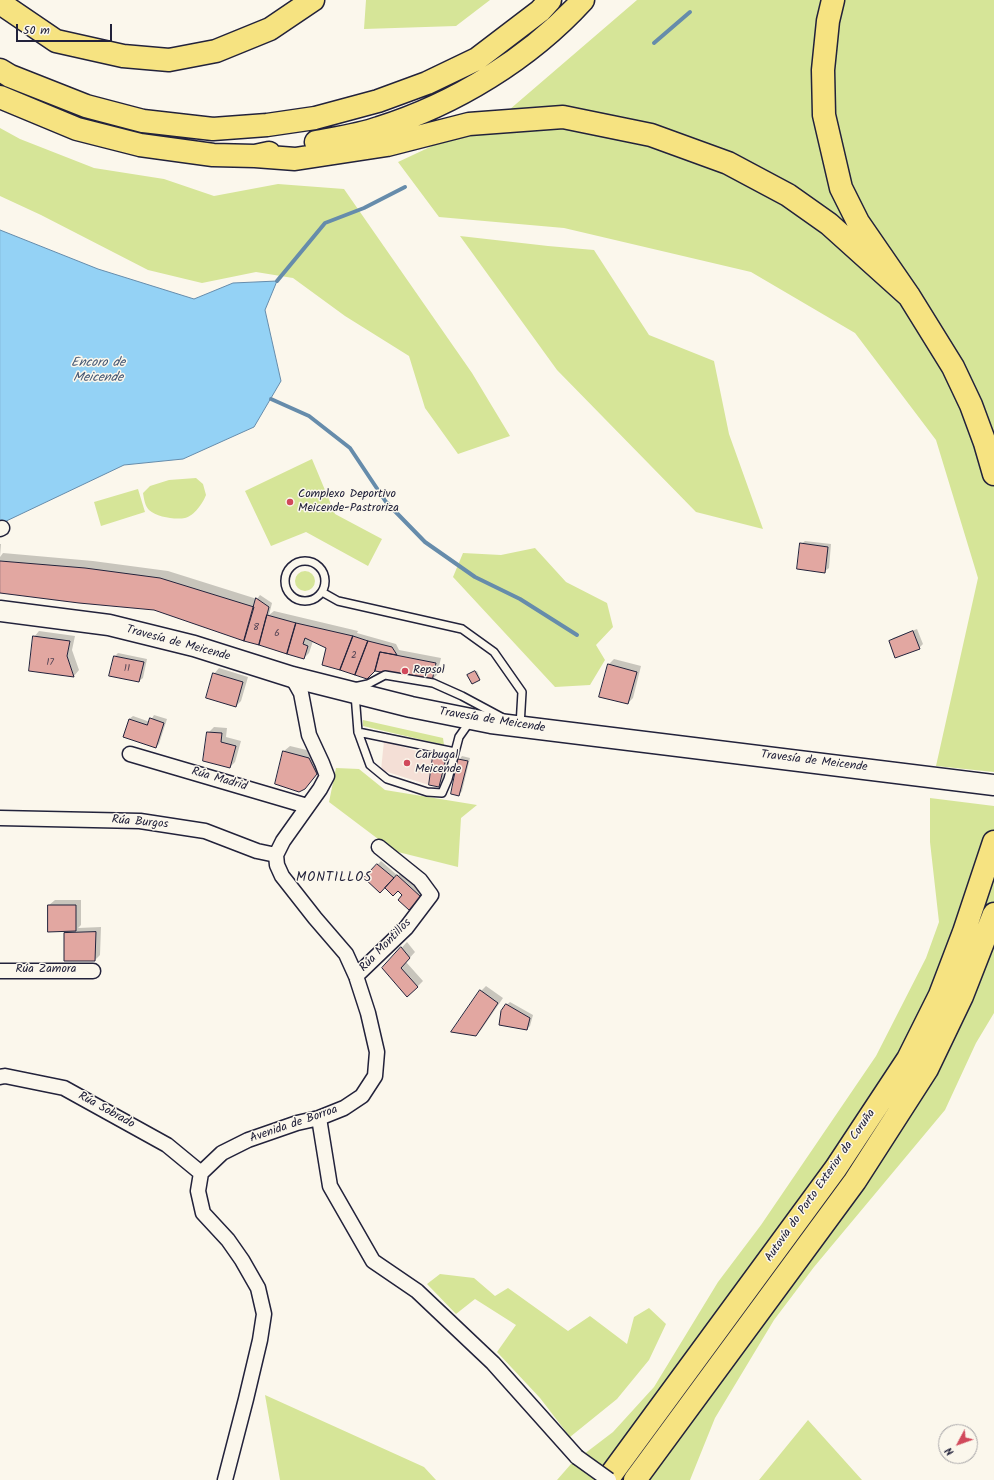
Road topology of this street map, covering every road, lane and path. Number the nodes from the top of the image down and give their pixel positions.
1 (313, 0) edge
2 (550, 0) edge
3 (583, 0) edge
4 (833, 0) edge
5 (0, 3) edge
6 (0, 70) edge
7 (0, 97) edge
8 (255, 156) junction
9 (909, 296) junction
10 (994, 474) edge
11 (322, 592) junction
12 (0, 611) edge
13 (292, 677) junction
14 (320, 683) junction
15 (350, 691) junction
16 (304, 713) junction
17 (472, 719) junction
18 (520, 726) junction
19 (358, 732) junction
20 (455, 752) junction
21 (130, 754) dead end
22 (994, 785) edge
23 (307, 806) junction
24 (0, 818) edge
25 (994, 842) edge
26 (379, 847) dead end
27 (276, 855) junction
28 (994, 914) edge
29 (0, 971) edge
30 (93, 971) dead end
31 (356, 976) junction
32 (0, 1077) edge
33 (319, 1118) junction
34 (201, 1173) junction
35 (225, 1480) edge
36 (608, 1480) edge
37 (635, 1480) edge

1 - 5 main road
2 - 6 main road
3 - 8 main road
4 - 9 main road
7 - 8 main road
8 - 9 main road
9 - 10 main road
11 - 11 lane
11 - 18 lane
12 - 13 main road, Travesía de Meicende
13 - 14 main road, Travesía de Meicende
13 - 16 street
14 - 15 main road, Travesía de Meicende
14 - 16 street
15 - 17 main road, Travesía de Meicende
15 - 18 lane
15 - 19 lane
16 - 23 street
17 - 18 main road, Travesía de Meicende
17 - 20 lane
18 - 22 main road, Travesía de Meicende
19 - 20 lane
19 - 20 lane
21 - 23 street, Rúa Madrid
23 - 27 street
24 - 27 street, Rúa Burgos
25 - 36 main road, Autovía do Porto Exterior da Coruña
26 - 31 street, Rúa Montillos
27 - 31 street, Avenida de Borroa
28 - 37 main road, Autovía do Porto Exterior da Coruña
29 - 30 street, Rúa Zamora
31 - 33 street, Avenida de Borroa
32 - 34 street, Rúa Sobrado
33 - 34 street, Avenida de Borroa
33 - 36 street, bridge
34 - 35 street

